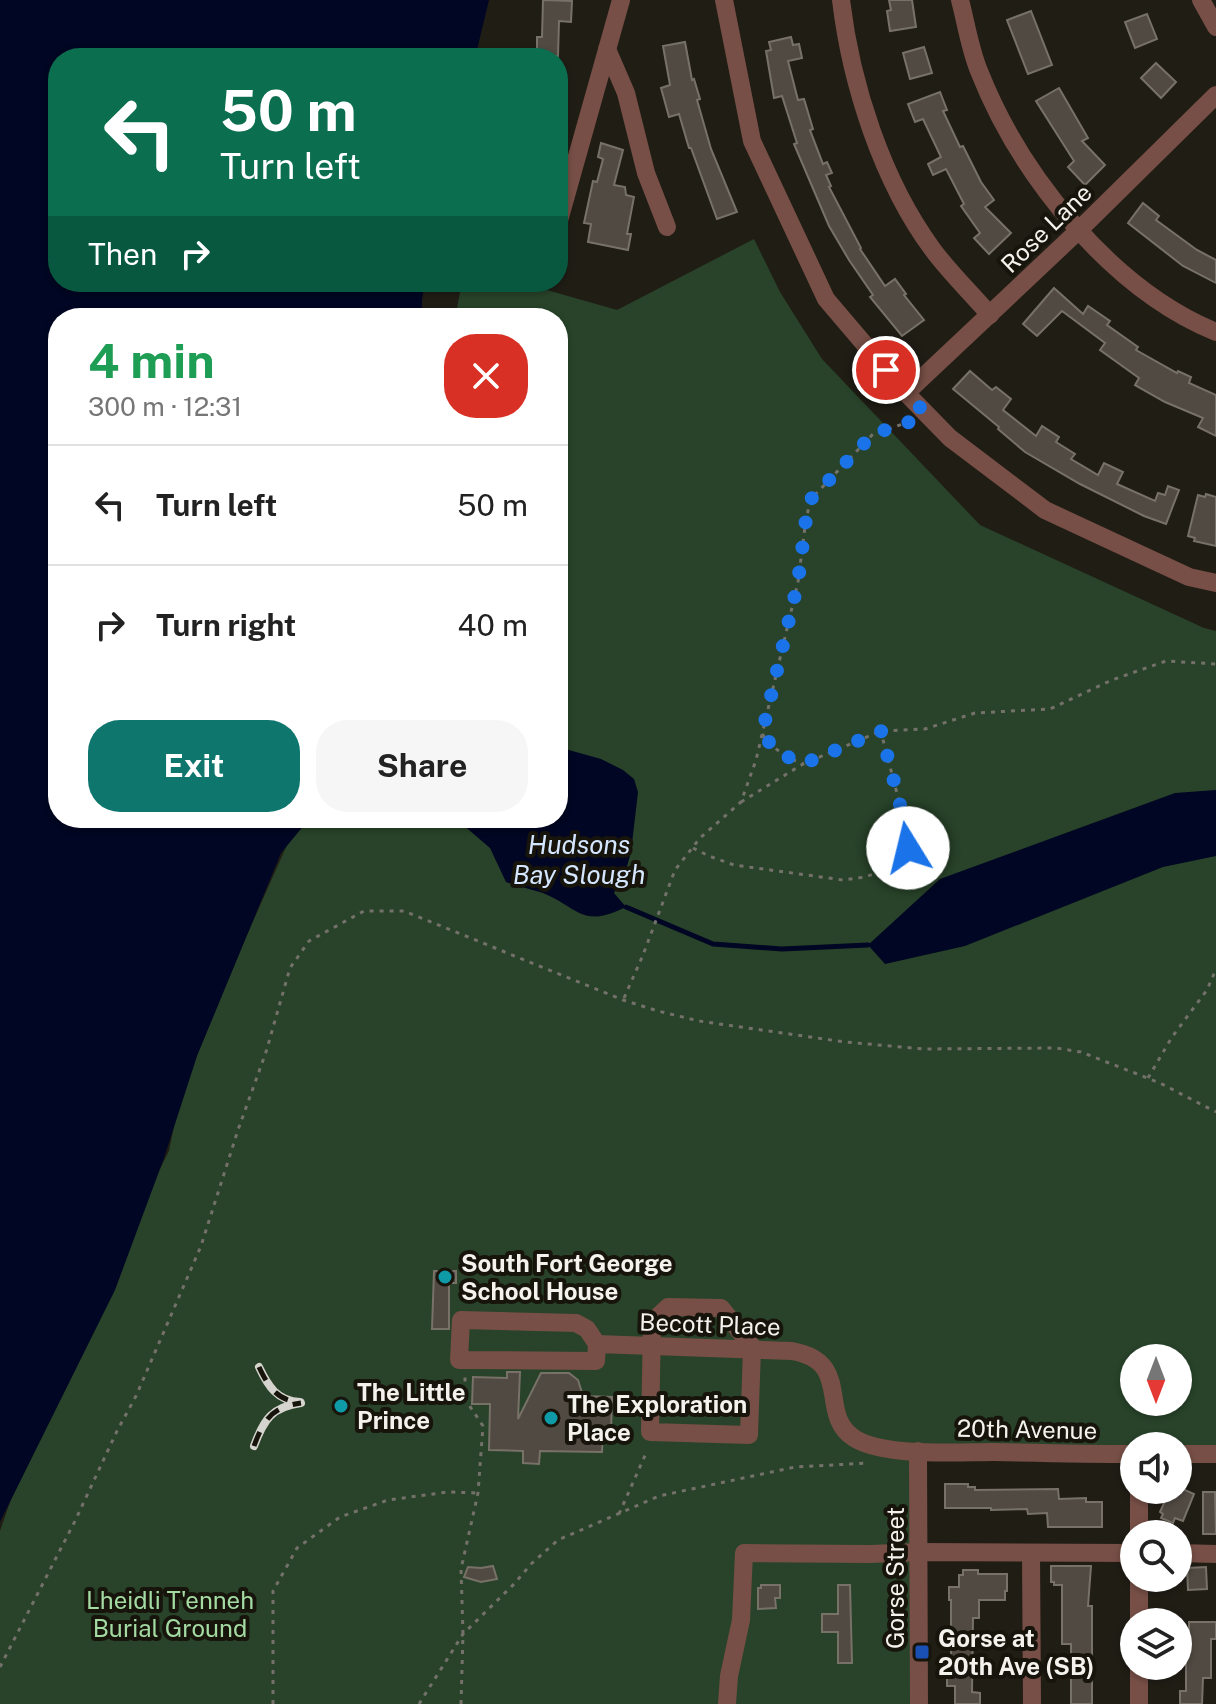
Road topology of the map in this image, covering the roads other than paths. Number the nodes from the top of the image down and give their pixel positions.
1 (621, 0) edge
2 (724, 0) edge
3 (841, 0) edge
4 (960, 0) edge
5 (1201, 0) edge
6 (1216, 27) edge
7 (607, 49) junction
8 (1216, 95) edge
9 (568, 188) edge
10 (667, 227) dead end
11 (1078, 231) junction
12 (990, 315) junction
13 (1216, 332) edge
14 (906, 393) junction
15 (1216, 583) edge
16 (597, 1344) junction
17 (651, 1346) junction
18 (753, 1349) junction
19 (918, 1451) junction
20 (1120, 1454) edge
21 (1192, 1454) edge
22 (1216, 1454) edge
23 (919, 1552) junction
24 (1031, 1553) junction
25 (1120, 1553) edge
26 (1192, 1553) edge
27 (1216, 1554) edge
28 (1139, 1680) edge
29 (727, 1704) edge
30 (919, 1704) edge
31 (1032, 1704) edge
32 (1139, 1704) edge

1 - 7 street
2 - 14 street
3 - 12 street
4 - 11 street
5 - 6 street
7 - 9 street
7 - 10 street
8 - 11 street, Rose Lane
11 - 12 street, Rose Lane
11 - 13 street
12 - 14 street, Rose Lane
14 - 15 street
16 - 16 street
16 - 17 street, Becott Place
17 - 18 street, Becott Place
17 - 18 street
17 - 18 street
18 - 19 street, Becott Place
19 - 20 street, 20th Avenue
19 - 23 street, Gorse Street
21 - 22 street
23 - 24 street
23 - 29 street
23 - 30 street, Gorse Street
24 - 25 street
24 - 31 street
26 - 27 street
28 - 32 street

